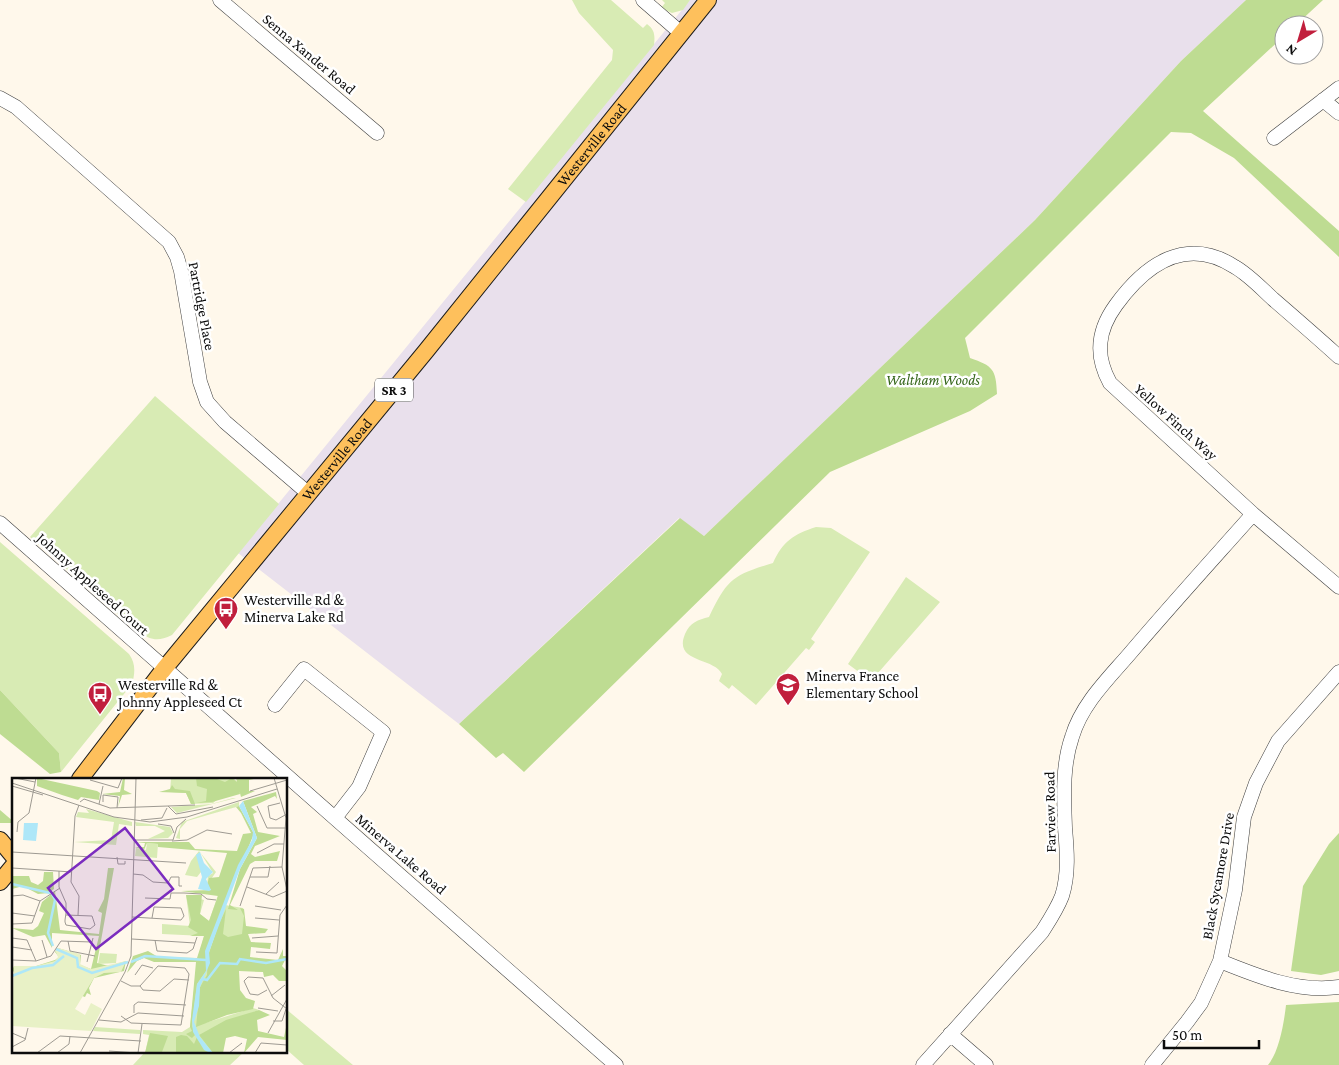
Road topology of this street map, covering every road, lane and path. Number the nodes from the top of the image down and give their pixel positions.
1 (220, 0) edge
2 (643, 0) edge
3 (708, 0) edge
4 (681, 33) junction
5 (1339, 88) edge
6 (0, 98) edge
7 (1324, 100) junction
8 (1339, 113) edge
9 (377, 133) dead end
10 (1274, 138) dead end
11 (1339, 357) edge
12 (309, 494) junction
13 (1253, 514) junction
14 (0, 523) edge
15 (1339, 587) edge
16 (164, 669) junction
17 (1339, 672) edge
18 (275, 705) dead end
19 (81, 778) edge
20 (335, 818) junction
21 (0, 840) edge
22 (12, 855) edge
23 (12, 867) edge
24 (0, 882) edge
25 (1220, 961) junction
26 (1339, 987) edge
27 (950, 1034) junction
28 (616, 1065) edge
29 (923, 1065) edge
30 (986, 1065) edge
31 (1152, 1065) edge

1 - 9 street, Senna Xander Road
2 - 4 street
3 - 4 main road, Westerville Road / SR 3
4 - 12 main road, Westerville Road / SR 3
5 - 7 street
6 - 12 street, Partridge Place
7 - 8 street
7 - 10 street
11 - 13 street, Yellow Finch Way
12 - 16 main road, Westerville Road / SR 3
13 - 15 street, Yellow Finch Way
13 - 27 street, Farview Road
14 - 16 street, Johnny Appleseed Court
16 - 19 main road, Westerville Road / SR 3
16 - 20 street, Minerva Lake Road
17 - 25 street, Black Sycamore Drive
18 - 20 street
20 - 28 street, Minerva Lake Road
21 - 22 main road
23 - 24 main road
25 - 26 street
25 - 31 street, Black Sycamore Drive
27 - 29 street, Farview Road
27 - 30 street

